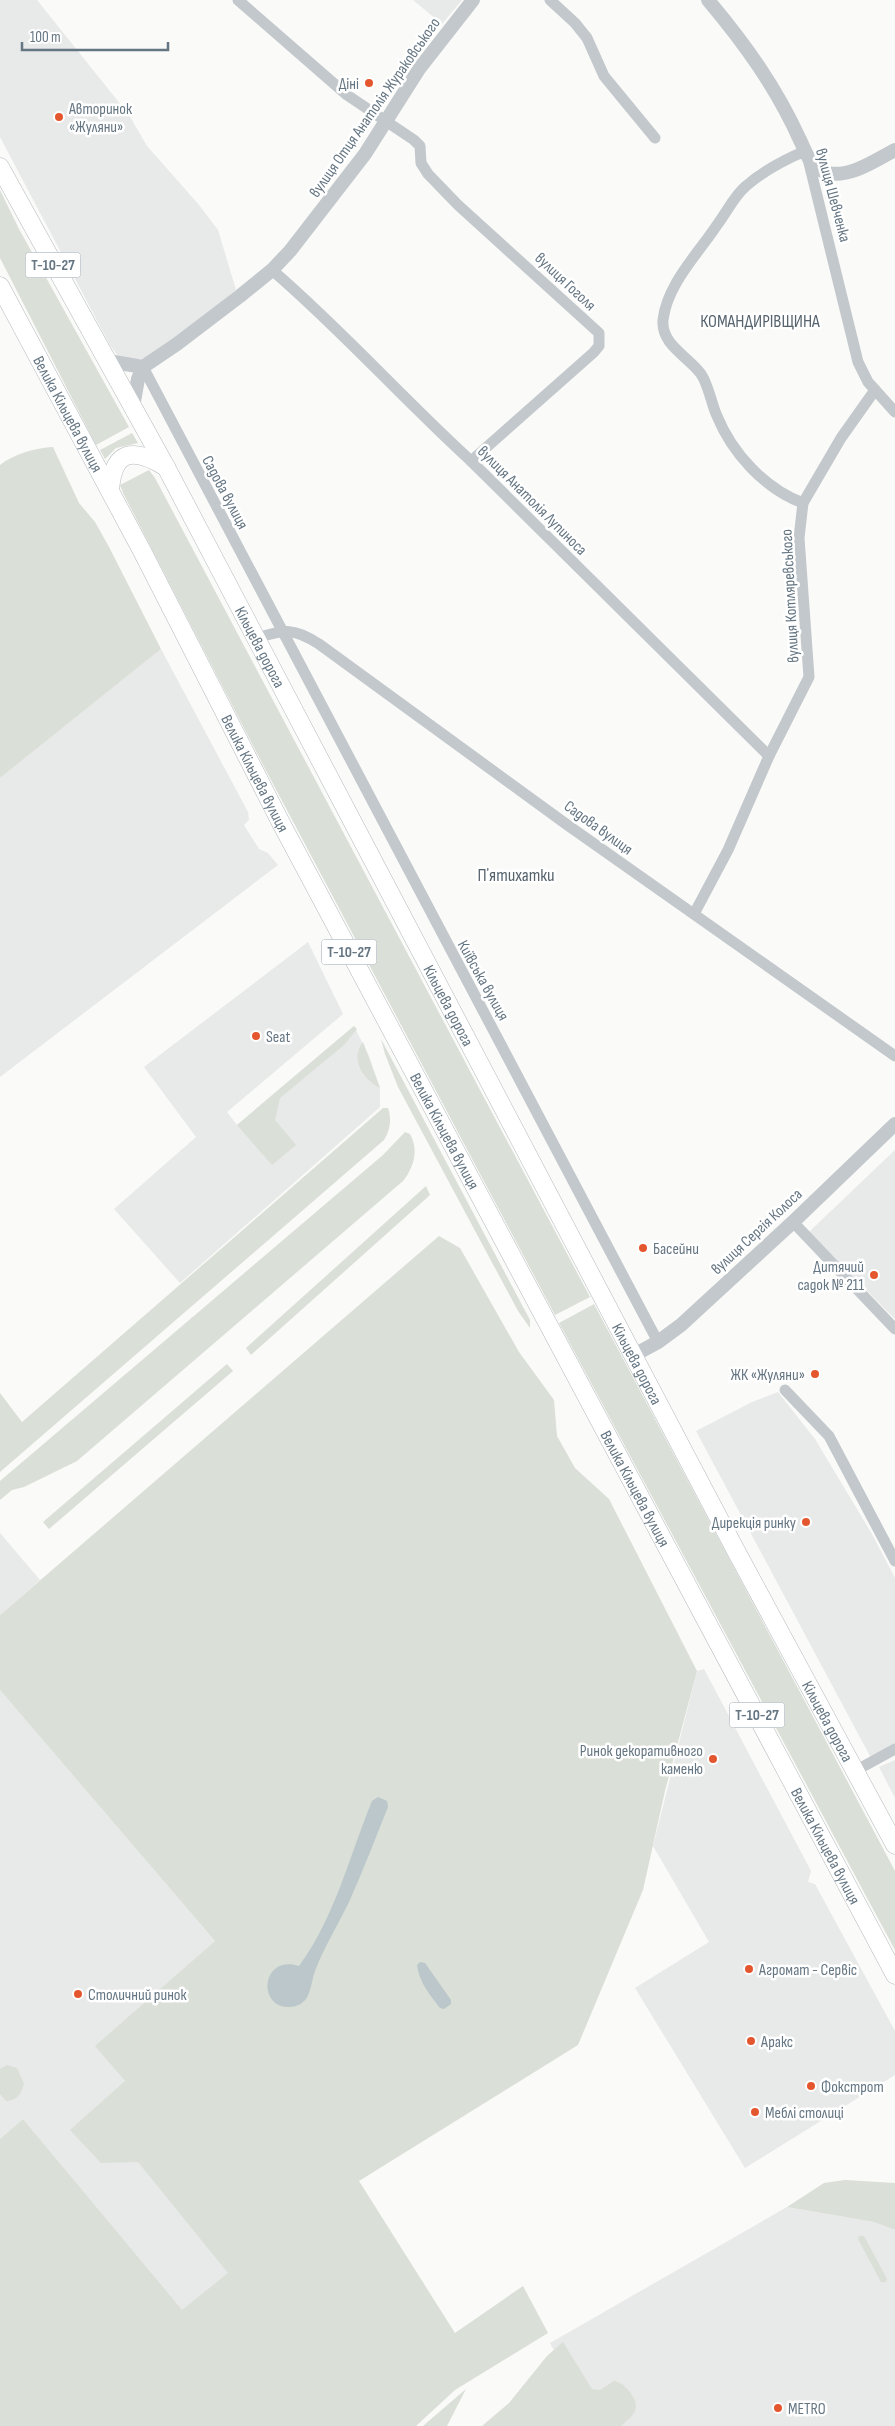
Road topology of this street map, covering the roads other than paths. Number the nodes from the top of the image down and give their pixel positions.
1 (238, 0) edge
2 (472, 0) edge
3 (550, 0) edge
4 (708, 0) edge
5 (388, 121) junction
6 (655, 138) dead end
7 (895, 150) edge
8 (806, 155) junction
9 (0, 167) edge
10 (272, 270) junction
11 (0, 286) edge
12 (108, 361) junction
13 (142, 367) junction
14 (875, 390) junction
15 (133, 407) junction
16 (895, 412) edge
17 (471, 461) junction
18 (166, 467) junction
19 (110, 490) junction
20 (803, 503) junction
21 (283, 631) junction
22 (256, 638) junction
23 (769, 756) junction
24 (694, 914) junction
25 (895, 1056) edge
26 (895, 1124) edge
27 (793, 1222) junction
28 (895, 1329) edge
29 (658, 1342) junction
30 (634, 1355) junction
31 (785, 1390) dead end
32 (895, 1561) edge
33 (895, 1749) edge
34 (855, 1771) junction
35 (895, 1845) edge
36 (895, 1975) edge

1 - 5 street
2 - 5 street, вулиця Отця Анатолія Жураковського
3 - 6 street
4 - 8 street, вулиця Шевченка
5 - 10 street, вулиця Отця Анатолія Жураковського
5 - 17 street, вулиця Гоголя
7 - 8 street
8 - 14 street, вулиця Шевченка
8 - 20 street
9 - 12 highway, Кільцева дорога / Т-10-27
10 - 13 street, вулиця Отця Анатолія Жураковського
10 - 17 street, вулиця Анатолія Лупиноса
11 - 19 highway, Велика Кільцева вулиця / Т-10-27
12 - 13 street
12 - 15 highway, Кільцева дорога / Т-10-27
13 - 15 street
13 - 21 street, Садова вулиця
14 - 16 street, вулиця Шевченка
14 - 20 street, вулиця Котляревського
15 - 18 highway, Кільцева дорога / Т-10-27
17 - 23 street, вулиця Анатолія Лупиноса
18 - 19 highway
18 - 22 highway, Кільцева дорога / Т-10-27
19 - 36 highway, Велика Кільцева вулиця / Т-10-27
20 - 23 street, вулиця Котляревського
21 - 22 street, Садова вулиця
21 - 24 street, Садова вулиця
21 - 29 street, Київська вулиця
22 - 30 highway, Кільцева дорога / Т-10-27
23 - 24 street, вулиця Котляревського
24 - 25 street, Садова вулиця
26 - 27 street, вулиця Сергія Колоса
27 - 28 street
27 - 29 street, вулиця Сергія Колоса
29 - 30 street, вулиця Сергія Колоса
30 - 34 highway, Кільцева дорога / Т-10-27
31 - 32 street
33 - 34 street
34 - 35 highway, Кільцева дорога / Т-10-27

